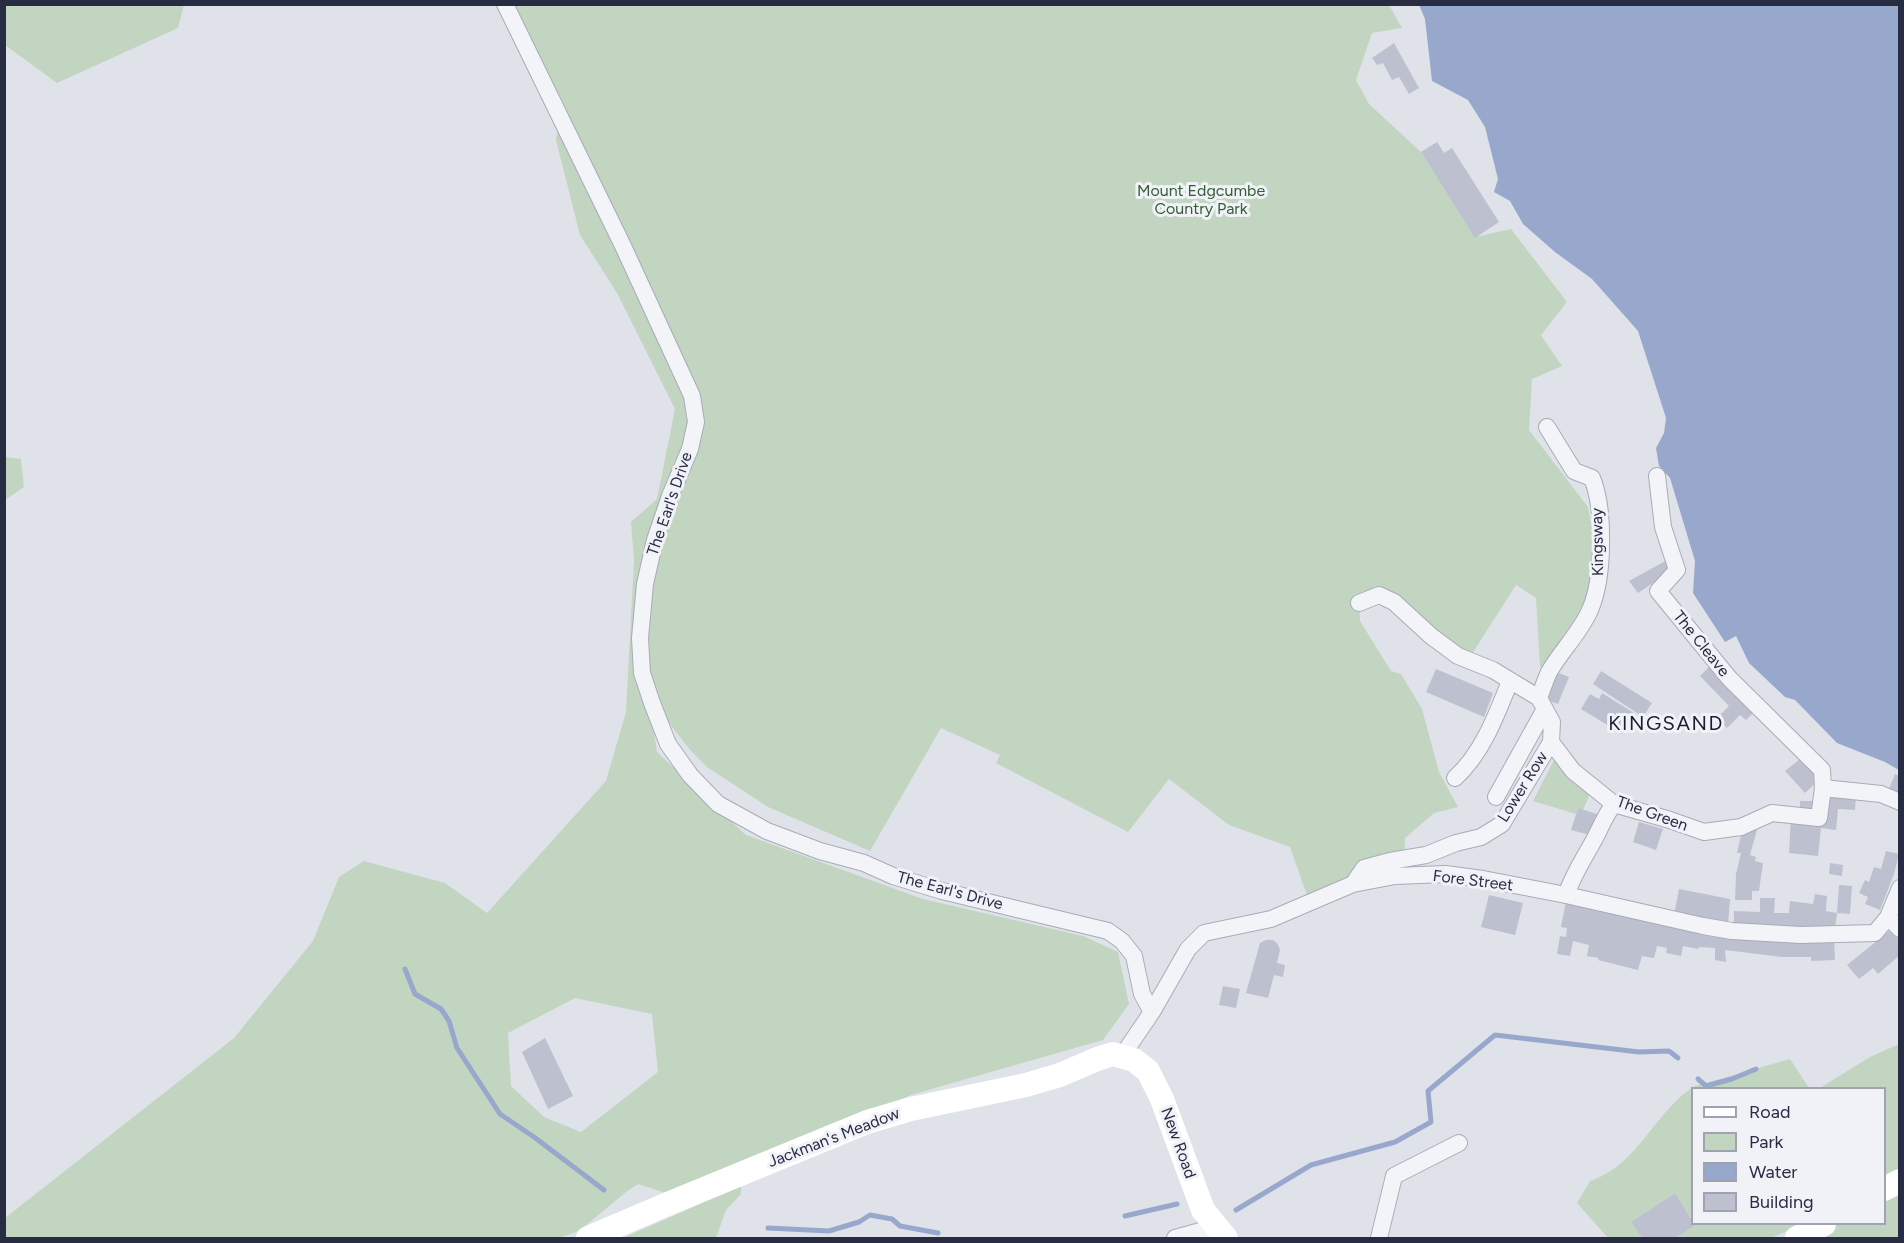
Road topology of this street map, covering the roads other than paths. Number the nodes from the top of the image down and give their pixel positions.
1 (505, 4) edge
2 (1546, 427) dead end
3 (1658, 476) dead end
4 (1359, 603) dead end
5 (1510, 681) junction
6 (1542, 704) junction
7 (1551, 742) junction
8 (1455, 778) dead end
9 (1823, 788) junction
10 (1496, 797) dead end
11 (1899, 802) edge
12 (1614, 804) junction
13 (1353, 884) junction
14 (1899, 888) edge
15 (1566, 895) junction
16 (1894, 923) edge
17 (1152, 1012) junction
18 (1122, 1056) junction
19 (1459, 1143) dead end
20 (1899, 1181) edge
21 (1886, 1189) edge
22 (1822, 1225) edge
23 (1220, 1233) edge
24 (588, 1239) edge
25 (1175, 1239) edge
26 (1379, 1239) edge
27 (1797, 1239) edge

1 - 17 street, The Earl's Drive
2 - 6 street, Kingsway
3 - 9 street, The Cleave
4 - 5 street
5 - 6 street
5 - 8 street
6 - 7 street, Lower Row
6 - 10 street
7 - 12 street, The Green
7 - 13 street, Lower Row
9 - 11 street
9 - 12 street, The Green
12 - 15 street
13 - 15 street, Fore Street
13 - 17 street, Fore Street
14 - 16 street
15 - 16 street, Fore Street
17 - 18 street, Fore Street
18 - 23 street, New Road
18 - 24 street, Jackman's Meadow
19 - 26 street
20 - 21 street
22 - 27 street
23 - 25 street

